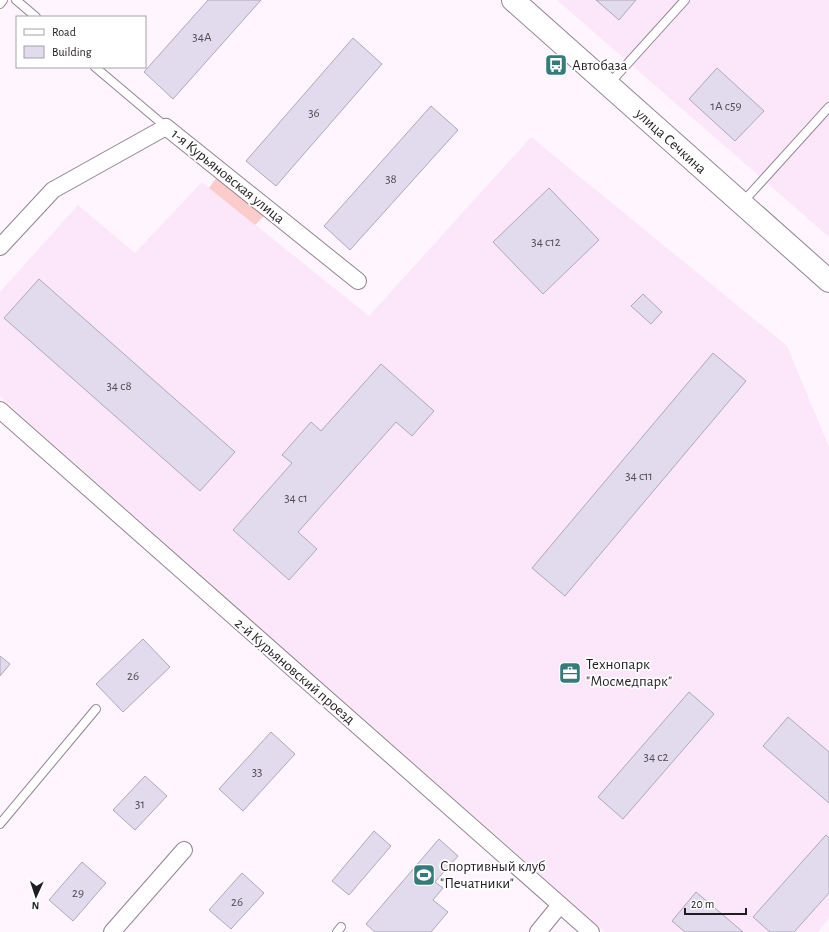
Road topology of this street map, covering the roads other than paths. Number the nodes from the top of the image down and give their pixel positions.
1 (3, 0) edge
2 (16, 0) edge
3 (513, 0) edge
4 (685, 0) edge
5 (0, 4) edge
6 (35, 16) edge
7 (96, 68) edge
8 (608, 85) junction
9 (829, 107) edge
10 (166, 126) junction
11 (742, 204) junction
12 (0, 247) edge
13 (358, 281) dead end
14 (829, 281) edge
15 (0, 410) edge
16 (96, 709) dead end
17 (0, 824) edge
18 (184, 850) dead end
19 (563, 902) junction
20 (112, 932) edge
21 (538, 932) edge
22 (591, 932) edge

1 - 5 lane
2 - 6 lane
3 - 8 street, улица Сечкина
4 - 8 lane
7 - 10 lane
8 - 11 street, улица Сечкина
9 - 11 lane
10 - 12 street, 1-я Курьяновская улица
10 - 13 street, 1-я Курьяновская улица
11 - 14 street, улица Сечкина
15 - 19 street, 2-й Курьяновский проезд
16 - 17 lane
18 - 20 street
19 - 21 street
19 - 22 street, 2-й Курьяновский проезд

